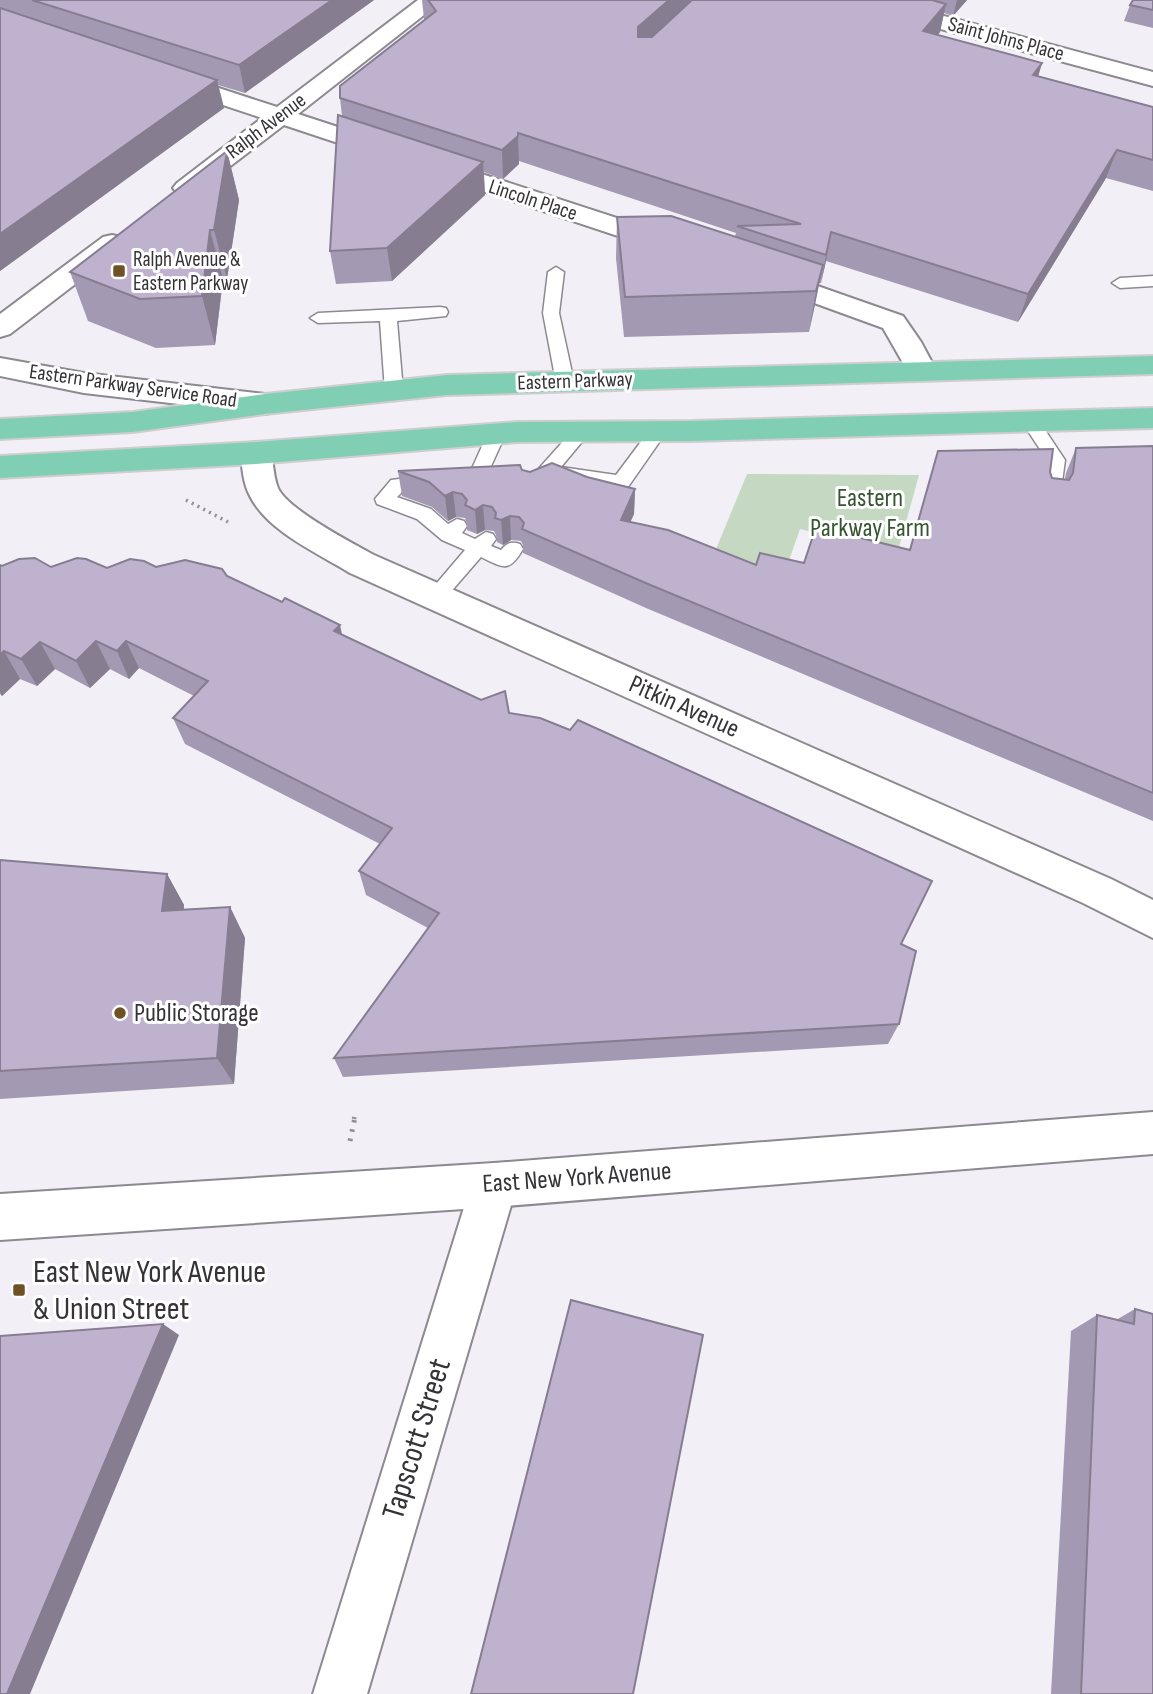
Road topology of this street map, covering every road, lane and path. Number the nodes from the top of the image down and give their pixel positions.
1 (432, 0) edge
2 (859, 0) edge
3 (143, 71) edge
4 (1153, 79) edge
5 (279, 116) junction
6 (165, 203) edge
7 (133, 227) edge
8 (695, 253) edge
9 (747, 270) edge
10 (556, 272) dead end
11 (1153, 281) edge
12 (1120, 283) dead end
13 (440, 312) dead end
14 (388, 316) junction
15 (318, 318) dead end
16 (0, 328) edge
17 (1153, 365) edge
18 (0, 368) edge
19 (921, 370) junction
20 (565, 382) junction
21 (394, 391) junction
22 (265, 404) junction
23 (1153, 418) edge
24 (1031, 422) junction
25 (0, 429) edge
26 (582, 431) junction
27 (658, 431) junction
28 (497, 433) junction
29 (256, 453) junction
30 (0, 467) edge
31 (520, 472) edge
32 (548, 472) junction
33 (576, 476) junction
34 (533, 489) edge
35 (563, 492) edge
36 (181, 497) dead end
37 (1051, 497) edge
38 (229, 523) dead end
39 (482, 543) junction
40 (513, 549) dead end
41 (435, 597) junction
42 (1153, 920) edge
43 (1153, 1133) edge
44 (494, 1185) junction
45 (0, 1217) edge
46 (340, 1694) edge

1 - 5 street, Ralph Avenue
2 - 4 street, Saint Johns Place
3 - 5 street, Lincoln Place
5 - 6 street, Ralph Avenue
5 - 8 street, Lincoln Place
7 - 16 street
9 - 19 street
10 - 20 lane
11 - 12 lane
13 - 14 lane
14 - 15 lane
14 - 21 lane
17 - 19 main road, Eastern Parkway
18 - 22 street, Eastern Parkway Service Road
19 - 20 main road, Eastern Parkway
20 - 21 main road, Eastern Parkway
21 - 22 main road, Eastern Parkway
22 - 25 main road, Eastern Parkway
23 - 24 main road, Eastern Parkway
24 - 27 main road, Eastern Parkway
24 - 37 lane
26 - 27 main road, Eastern Parkway
26 - 28 main road, Eastern Parkway
26 - 32 lane
27 - 33 lane
28 - 29 main road, Eastern Parkway
28 - 39 lane
29 - 30 main road, Eastern Parkway
29 - 41 street, Pitkin Avenue
31 - 32 lane
32 - 33 lane
32 - 34 lane
33 - 35 lane
36 - 38 path
39 - 40 lane
39 - 41 lane
41 - 42 street, Pitkin Avenue
43 - 44 street, East New York Avenue
44 - 45 street, East New York Avenue
44 - 46 street, Tapscott Street

